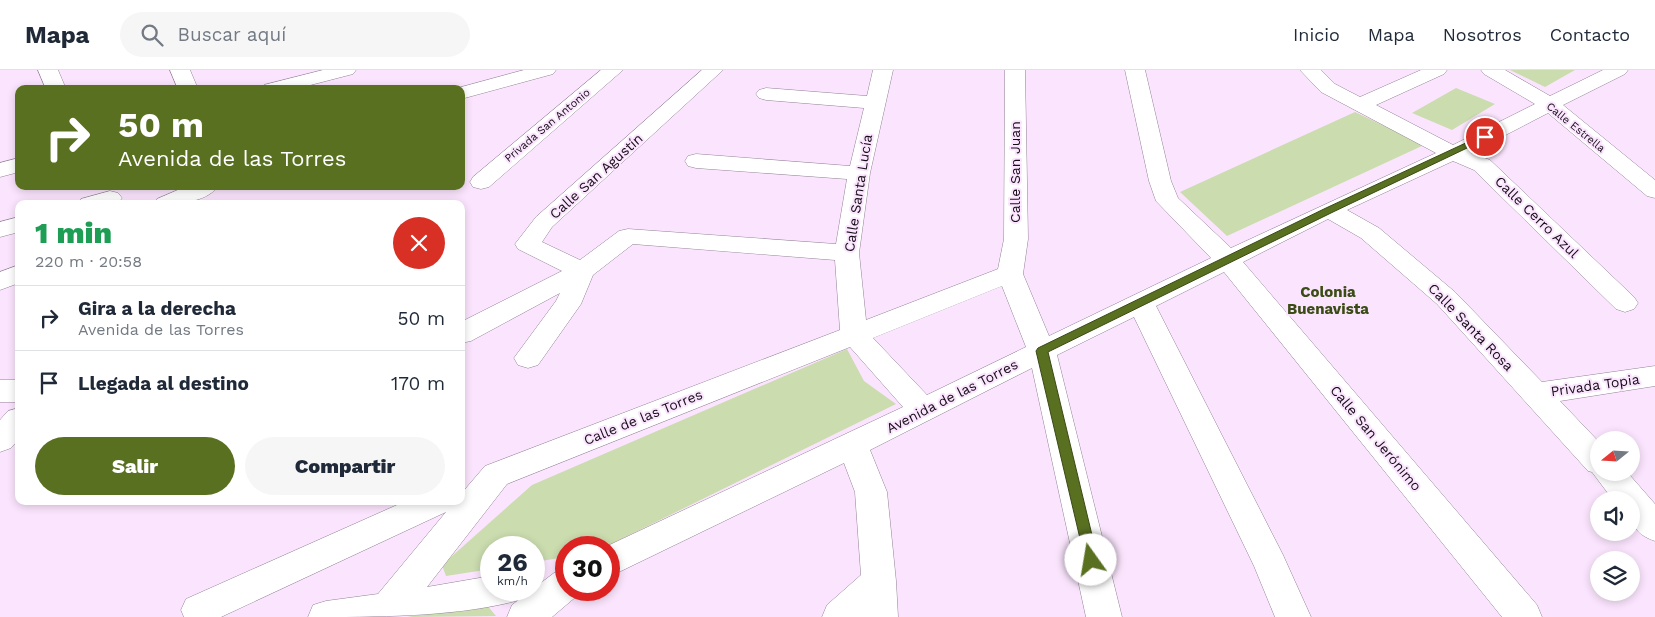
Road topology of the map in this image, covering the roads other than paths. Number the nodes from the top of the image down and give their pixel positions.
1 (48, 70) edge
2 (180, 70) edge
3 (346, 70) edge
4 (546, 70) edge
5 (613, 70) edge
6 (713, 70) edge
7 (882, 70) edge
8 (1015, 70) edge
9 (1135, 70) edge
10 (1310, 70) edge
11 (1437, 70) edge
12 (1491, 70) edge
13 (1618, 70) edge
14 (54, 85) edge
15 (186, 85) edge
16 (287, 85) edge
17 (465, 92) edge
18 (766, 94) dead end
19 (874, 103) junction
20 (1549, 104) junction
21 (1360, 105) junction
22 (1453, 153) junction
23 (696, 161) dead end
24 (15, 165) edge
25 (0, 170) edge
26 (859, 173) junction
27 (481, 182) dead end
28 (198, 190) edge
29 (1655, 191) edge
30 (175, 200) edge
31 (1329, 210) junction
32 (15, 225) edge
33 (0, 230) edge
34 (847, 253) junction
35 (1228, 260) junction
36 (582, 271) junction
37 (1010, 274) junction
38 (15, 275) edge
39 (0, 282) edge
40 (1141, 303) junction
41 (1625, 303) dead end
42 (465, 332) edge
43 (854, 334) junction
44 (1042, 351) junction
45 (528, 358) dead end
46 (1655, 377) edge
47 (0, 391) edge
48 (15, 391) edge
49 (1535, 394) junction
50 (923, 410) junction
51 (15, 423) edge
52 (0, 440) edge
53 (853, 445) junction
54 (1590, 452) edge
55 (496, 475) junction
56 (1616, 481) edge
57 (465, 489) edge
58 (430, 505) edge
59 (1655, 527) edge
60 (620, 557) edge
61 (879, 581) junction
62 (555, 593) edge
63 (480, 594) edge
64 (388, 609) junction
65 (199, 610) dead end
66 (326, 617) edge
67 (525, 617) edge
68 (840, 617) edge
69 (880, 617) edge
70 (1104, 617) edge
71 (1293, 617) edge
72 (1524, 617) edge

1 - 14 street
2 - 15 street
3 - 16 street
4 - 17 street
5 - 27 street, Privada San Antonio
6 - 36 street, Calle San Agustín
7 - 19 street, Calle Santa Lucía
8 - 37 street, Calle San Juan
9 - 35 street
10 - 21 street, Calle Cerro Azul
11 - 21 street
12 - 20 street, Calle Estrella
13 - 20 street, Avenida de las Torres
18 - 19 street
19 - 26 street, Calle Santa Lucía
20 - 22 street, Avenida de las Torres
20 - 29 street, Calle Estrella
21 - 22 street, Calle Cerro Azul
22 - 31 street, Avenida de las Torres
22 - 41 street, Calle Cerro Azul
23 - 26 street
24 - 25 street
26 - 34 street, Calle Santa Lucía
28 - 30 street
31 - 35 street, Avenida de las Torres
31 - 49 street, Calle Santa Rosa
32 - 33 street
34 - 36 street
34 - 43 street, Calle Santa Lucía
35 - 40 street, Avenida de las Torres
35 - 72 street, Calle San Jerónimo
36 - 42 street
36 - 45 street
37 - 43 street, Calle de las Torres
37 - 44 street
38 - 39 street
40 - 44 street, Avenida de las Torres
40 - 71 street
43 - 50 street
43 - 55 street, Calle de las Torres
44 - 50 street, Avenida de las Torres
44 - 70 street
46 - 49 street, Privada Topia
47 - 48 street
49 - 54 street, Calle Santa Rosa
50 - 53 street, Avenida de las Torres
51 - 52 street
53 - 60 street, Avenida de las Torres
53 - 61 street
55 - 57 street
55 - 64 street, Calle de las Torres
56 - 59 street
58 - 65 street
61 - 68 street
61 - 69 street
62 - 67 street
63 - 64 street
64 - 66 street

